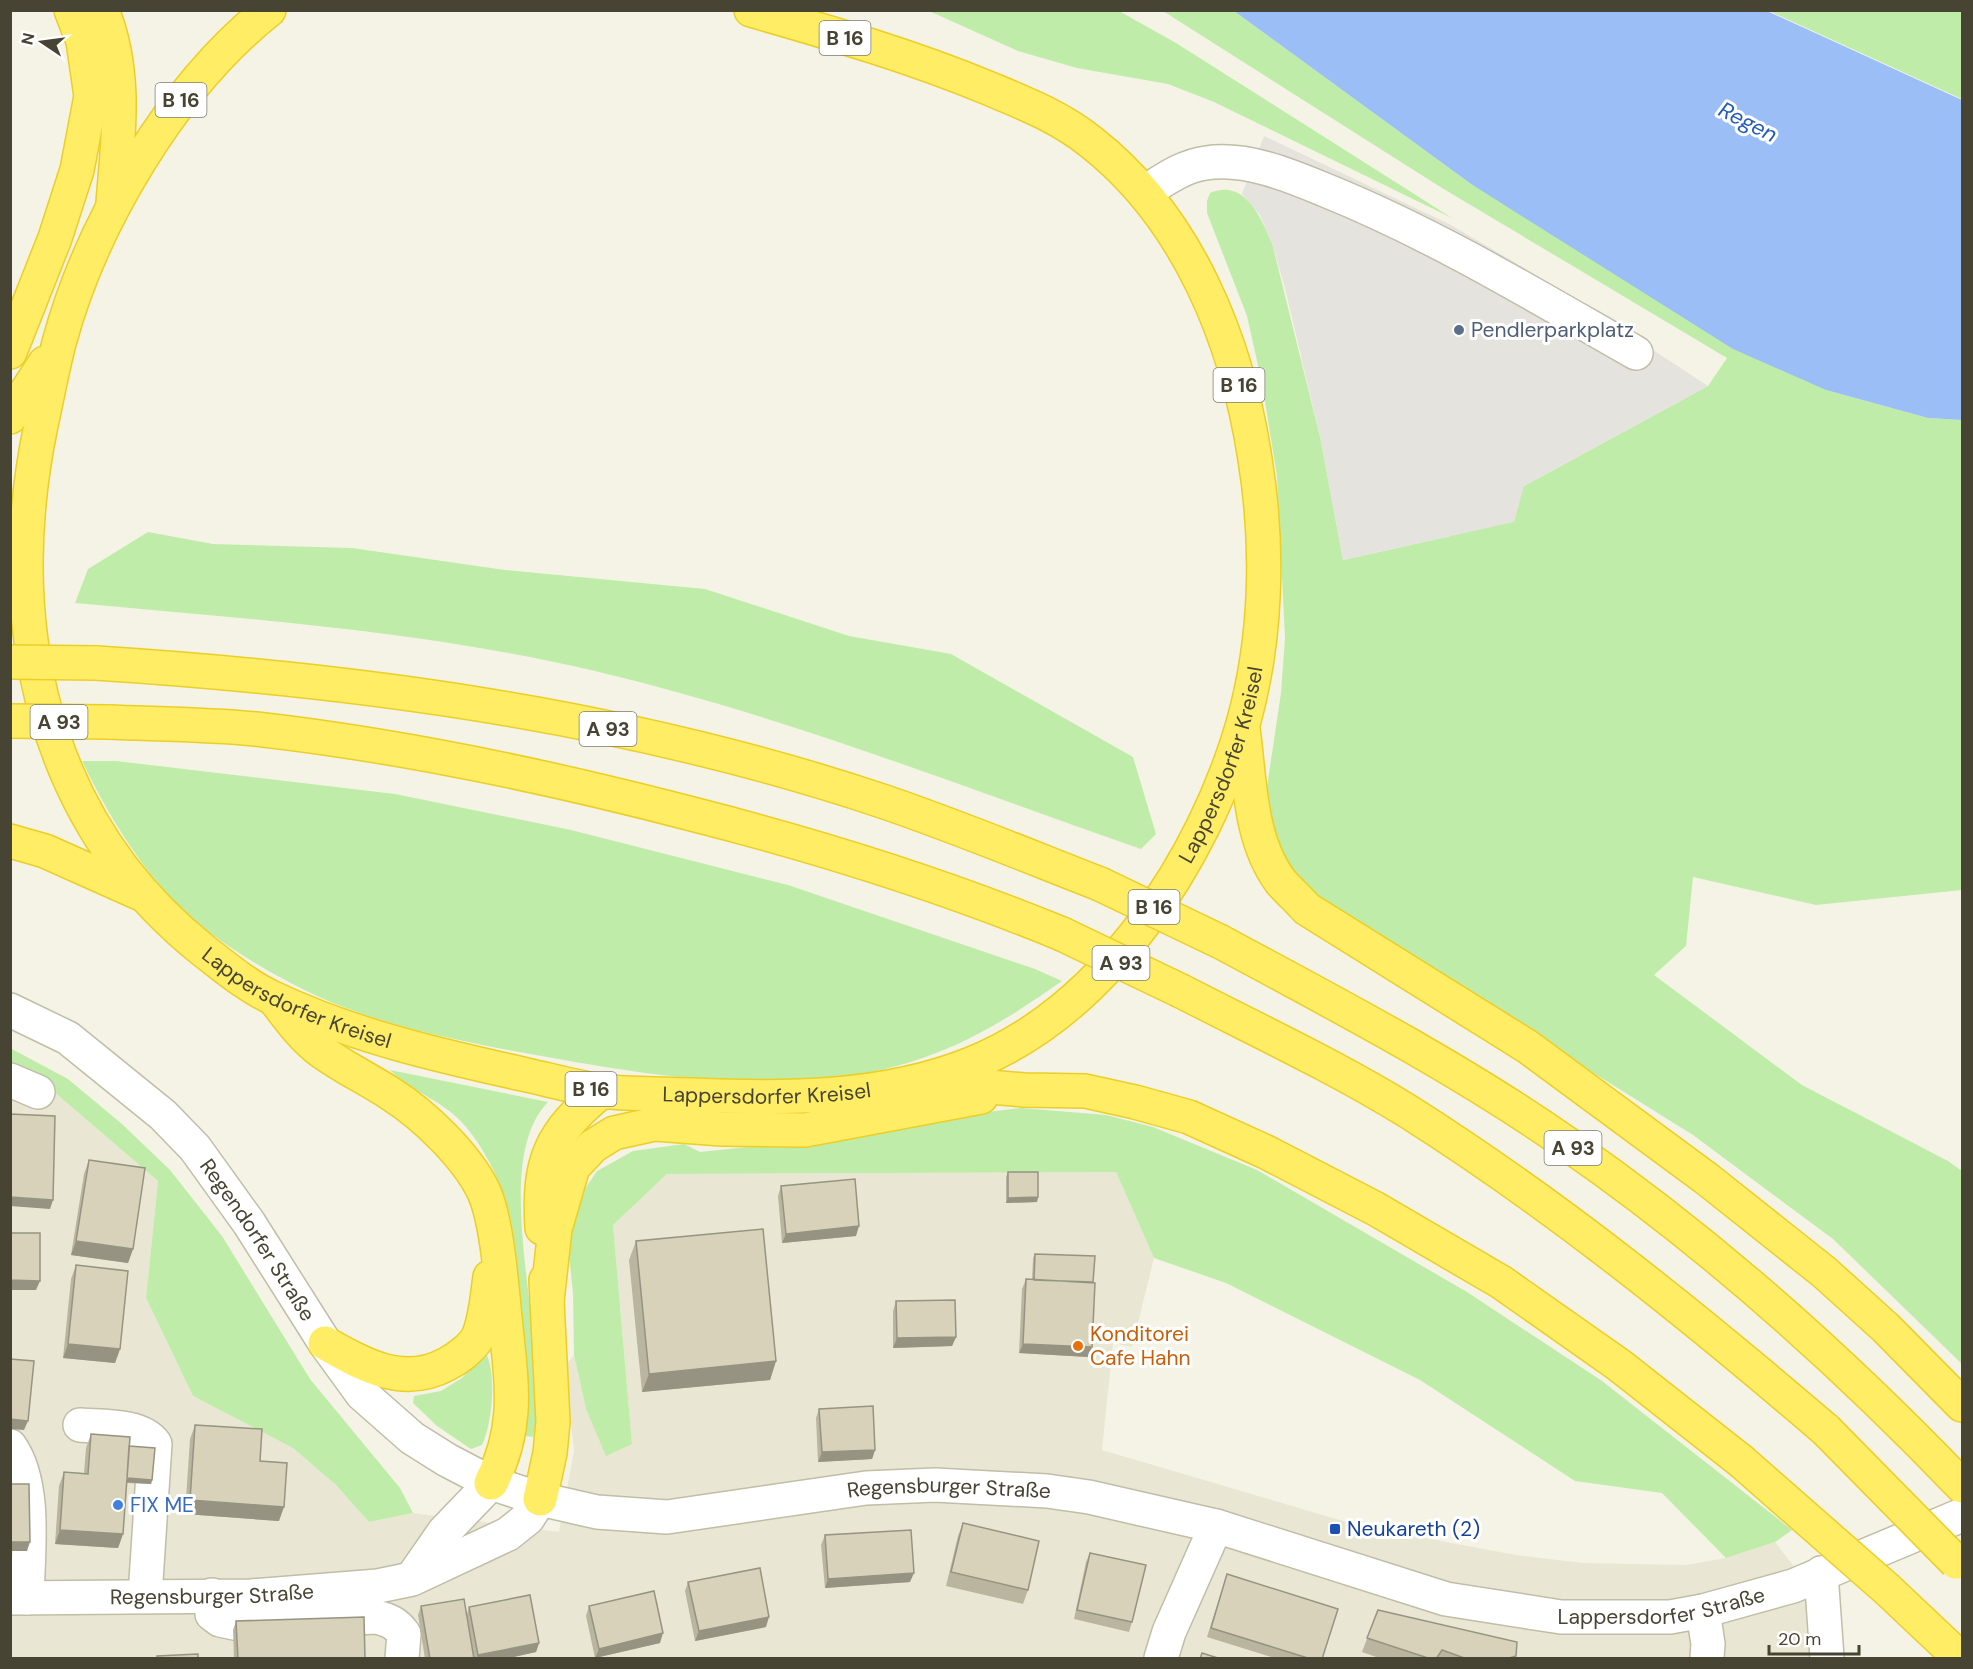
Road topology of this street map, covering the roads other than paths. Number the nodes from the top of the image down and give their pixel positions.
1 (71, 10) edge
2 (102, 10) edge
3 (269, 10) edge
4 (751, 10) edge
5 (825, 10) edge
6 (939, 68) junction
7 (1145, 192) junction
8 (113, 205) junction
9 (60, 338) junction
10 (10, 352) edge
11 (1636, 354) dead end
12 (10, 417) edge
13 (10, 662) edge
14 (10, 721) edge
15 (1243, 725) junction
16 (10, 841) edge
17 (143, 895) junction
18 (273, 999) junction
19 (10, 1010) edge
20 (920, 1081) junction
21 (1024, 1090) junction
22 (602, 1091) junction
23 (492, 1228) junction
24 (547, 1301) junction
25 (325, 1343) junction
26 (1954, 1396) edge
27 (80, 1425) dead end
28 (10, 1446) edge
29 (491, 1483) junction
30 (1962, 1486) edge
31 (540, 1498) junction
32 (1962, 1515) edge
33 (1216, 1526) junction
34 (1959, 1566) edge
35 (1352, 1570) joint
36 (1821, 1573) junction
37 (412, 1579) junction
38 (212, 1595) junction
39 (145, 1596) junction
40 (19, 1598) edge
41 (1703, 1611) junction
42 (402, 1659) edge
43 (1161, 1659) edge
44 (1707, 1659) edge
45 (1827, 1659) edge
46 (1960, 1659) edge

1 - 10 highway
2 - 8 highway, B 16
3 - 8 highway, Lappersdorfer Kreisel / B 16
4 - 6 highway, Lappersdorfer Kreisel / B 16
5 - 6 highway, B 16
6 - 7 highway, Lappersdorfer Kreisel / B 16
7 - 11 street
7 - 15 highway, Lappersdorfer Kreisel / B 16
8 - 9 highway, Lappersdorfer Kreisel / B 16
9 - 12 highway
9 - 17 highway, Lappersdorfer Kreisel / B 16
13 - 30 highway, A 93, bridge
14 - 34 highway, A 93, bridge
15 - 20 highway, Lappersdorfer Kreisel / B 16
15 - 26 highway
16 - 17 highway
17 - 18 highway, Lappersdorfer Kreisel / B 16
18 - 22 highway, Lappersdorfer Kreisel / B 16
18 - 23 highway, B 16
19 - 25 street, Regendorfer Straße
20 - 21 highway
20 - 22 highway, Lappersdorfer Kreisel / B 16
21 - 24 highway
21 - 46 highway, bridge
22 - 24 highway, B 16
23 - 25 highway, B 16
23 - 29 highway, B 16
24 - 31 highway, B 16
25 - 29 street, Regendorfer Straße
27 - 39 street
28 - 40 street
29 - 31 street, Regensburger Straße
29 - 37 street
31 - 33 street, Regensburger Straße
31 - 37 street, Regensburger Straße
32 - 36 street, Lappersdorfer Straße
33 - 35 street, Regensburger Straße
33 - 43 street
35 - 41 street, Lappersdorfer Straße
36 - 41 street, Lappersdorfer Straße
36 - 45 street
37 - 38 street, Regensburger Straße
38 - 39 street, Regensburger Straße
38 - 42 street
39 - 40 street, Regensburger Straße
41 - 44 street

